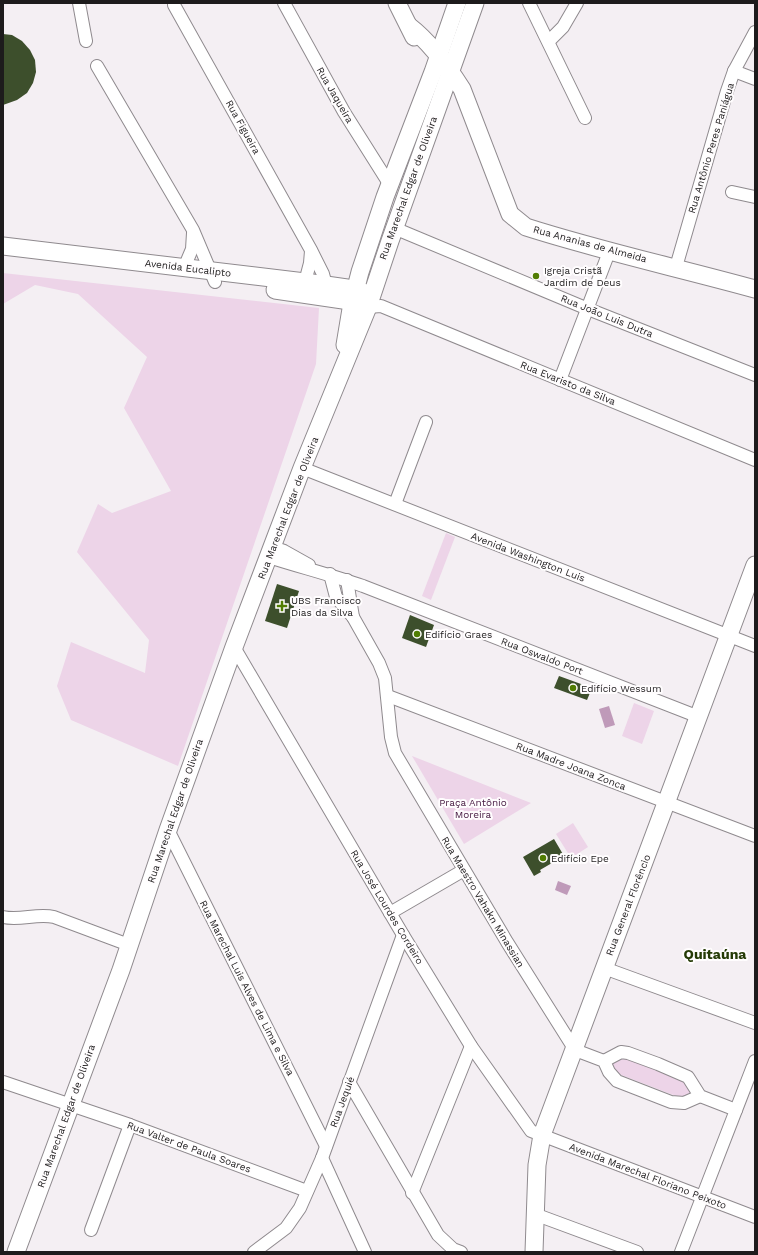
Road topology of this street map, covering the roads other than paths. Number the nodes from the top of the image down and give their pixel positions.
1 (79, 3) edge
2 (284, 3) edge
3 (397, 3) edge
4 (457, 3) edge
5 (475, 3) edge
6 (529, 3) edge
7 (577, 3) edge
8 (174, 5) dead end
9 (448, 29) junction
10 (414, 30) junction
11 (755, 32) edge
12 (86, 41) dead end
13 (549, 41) junction
14 (435, 65) junction
15 (97, 66) dead end
16 (734, 71) junction
17 (448, 78) junction
18 (755, 79) edge
19 (585, 118) dead end
20 (390, 185) junction
21 (732, 192) dead end
22 (755, 197) edge
23 (394, 228) junction
24 (193, 230) junction
25 (3, 246) edge
26 (311, 250) junction
27 (609, 252) junction
28 (3, 256) edge
29 (676, 267) junction
30 (184, 268) junction
31 (213, 276) junction
32 (305, 282) junction
33 (326, 285) junction
34 (755, 289) edge
35 (366, 300) junction
36 (588, 309) junction
37 (755, 375) edge
38 (560, 380) junction
39 (426, 422) dead end
40 (755, 460) edge
41 (302, 468) junction
42 (395, 504) junction
43 (271, 552) junction
44 (755, 565) edge
45 (324, 572) junction
46 (347, 580) junction
47 (353, 617) junction
48 (728, 636) junction
49 (755, 646) edge
50 (234, 647) junction
51 (228, 664) junction
52 (246, 667) junction
53 (388, 696) junction
54 (698, 717) junction
55 (666, 803) junction
56 (168, 830) junction
57 (755, 836) edge
58 (464, 870) junction
59 (390, 913) junction
60 (3, 917) edge
61 (403, 935) junction
62 (129, 945) junction
63 (604, 968) junction
64 (755, 1023) edge
65 (471, 1046) junction
66 (575, 1050) junction
67 (604, 1061) junction
68 (755, 1061) edge
69 (3, 1082) edge
70 (349, 1082) junction
71 (700, 1096) junction
72 (70, 1105) junction
73 (736, 1110) junction
74 (130, 1125) junction
75 (542, 1135) junction
76 (324, 1152) junction
77 (307, 1191) junction
78 (412, 1194) junction
79 (702, 1196) junction
80 (537, 1215) junction
81 (755, 1217) edge
82 (91, 1230) dead end
83 (272, 1247) edge
84 (16, 1252) edge
85 (254, 1252) edge
86 (365, 1252) edge
87 (461, 1252) edge
88 (534, 1252) edge
89 (637, 1252) edge
90 (681, 1252) edge

1 - 12 street
2 - 20 street, Rua Jaqueira
3 - 10 main road, Rua Ananias de Almeida
4 - 9 main road, Rua Marechal Edgar de Oliveira
5 - 17 main road, Rua Marechal Edgar de Oliveira
6 - 13 street
7 - 13 street
8 - 26 street, Rua Figueira
9 - 10 main road
9 - 14 main road, Rua Marechal Edgar de Oliveira
10 - 14 main road, Rua Ananias de Almeida
11 - 16 street, Rua Antônio Peres Paniágua
13 - 19 street
14 - 17 main road, Rua Ananias de Almeida
14 - 20 main road, Rua Marechal Edgar de Oliveira
15 - 24 street
16 - 18 street
16 - 29 street, Rua Antônio Peres Paniágua
17 - 23 main road, Rua Marechal Edgar de Oliveira
17 - 27 main road, Rua Ananias de Almeida
20 - 35 main road, Rua Marechal Edgar de Oliveira
21 - 22 street
23 - 35 main road, Rua Marechal Edgar de Oliveira
23 - 36 street, Rua João Luis Dutra
24 - 30 street
24 - 31 street
25 - 30 main road, Avenida Eucalipto
26 - 32 street
26 - 33 street, Rua Figueira
27 - 29 main road, Rua Ananias de Almeida
27 - 36 street
28 - 31 main road, Avenida Eucalipto
29 - 34 main road, Rua Ananias de Almeida
30 - 31 main road, Avenida Eucalipto
31 - 32 main road, Avenida Eucalipto
31 - 35 main road, Avenida Eucalipto
32 - 33 main road, Avenida Eucalipto
33 - 35 main road, Avenida Eucalipto
35 - 38 street, Rua Evaristo da Silva
35 - 41 main road, Rua Marechal Edgar de Oliveira
36 - 37 street, Rua João Luis Dutra
36 - 38 street
38 - 40 street, Rua Evaristo da Silva
39 - 42 street
41 - 42 street, Avenida Washington Luis
41 - 43 main road, Rua Marechal Edgar de Oliveira
42 - 48 street, Avenida Washington Luis
43 - 45 street, Rua Oswaldo Port
43 - 50 main road, Rua Marechal Edgar de Oliveira
44 - 48 main road, Rua General Florêncio
45 - 46 street, Rua Oswaldo Port
45 - 47 street, Rua Maestro Vahakn Minassian
46 - 47 street, Rua Maestro Vahakn Minassian
46 - 54 street, Rua Oswaldo Port
47 - 53 street, Rua Maestro Vahakn Minassian
48 - 49 street, Avenida Washington Luis
48 - 54 main road, Rua General Florêncio
50 - 51 main road, Rua Marechal Edgar de Oliveira
50 - 52 street, Rua José Lourdes Cordeiro
51 - 52 street
51 - 56 main road, Rua Marechal Edgar de Oliveira
52 - 59 street, Rua José Lourdes Cordeiro
53 - 55 street, Rua Madre Joana Zonca
53 - 58 street, Rua Maestro Vahakn Minassian
54 - 55 main road, Rua General Florêncio
55 - 57 street, Rua Madre Joana Zonca
55 - 63 main road, Rua General Florêncio
56 - 62 main road, Rua Marechal Edgar de Oliveira
56 - 76 street, Rua Marechal Luis Alves de Lima e Silva
58 - 59 street
58 - 66 street, Rua Maestro Vahakn Minassian
59 - 61 street, Rua José Lourdes Cordeiro
60 - 62 street
61 - 65 street, Rua José Lourdes Cordeiro
61 - 70 street, Rua Jequié
62 - 72 main road, Rua Marechal Edgar de Oliveira
63 - 64 street
63 - 66 main road, Rua General Florêncio
65 - 75 street, Rua José Lourdes Cordeiro
65 - 78 street
66 - 67 street
66 - 75 main road, Rua General Florêncio
67 - 71 street
67 - 71 street
68 - 73 street
69 - 72 street, Rua Valter de Paula Soares
70 - 76 street, Rua Jequié
70 - 78 street
71 - 73 street
72 - 74 street, Rua Valter de Paula Soares
72 - 84 main road, Rua Marechal Edgar de Oliveira
73 - 79 street
74 - 77 street, Rua Valter de Paula Soares
74 - 82 street
75 - 79 street, Avenida Marechal Floriano Peixoto
75 - 80 main road, Rua General Florêncio
76 - 77 street, Rua Jequié
76 - 86 street, Rua Marechal Luis Alves de Lima e Silva
77 - 83 street, Rua Jequié
78 - 87 street
79 - 81 street, Avenida Marechal Floriano Peixoto
79 - 90 street
80 - 88 main road, Rua General Florêncio
80 - 89 street
83 - 85 street, Rua Jequié

